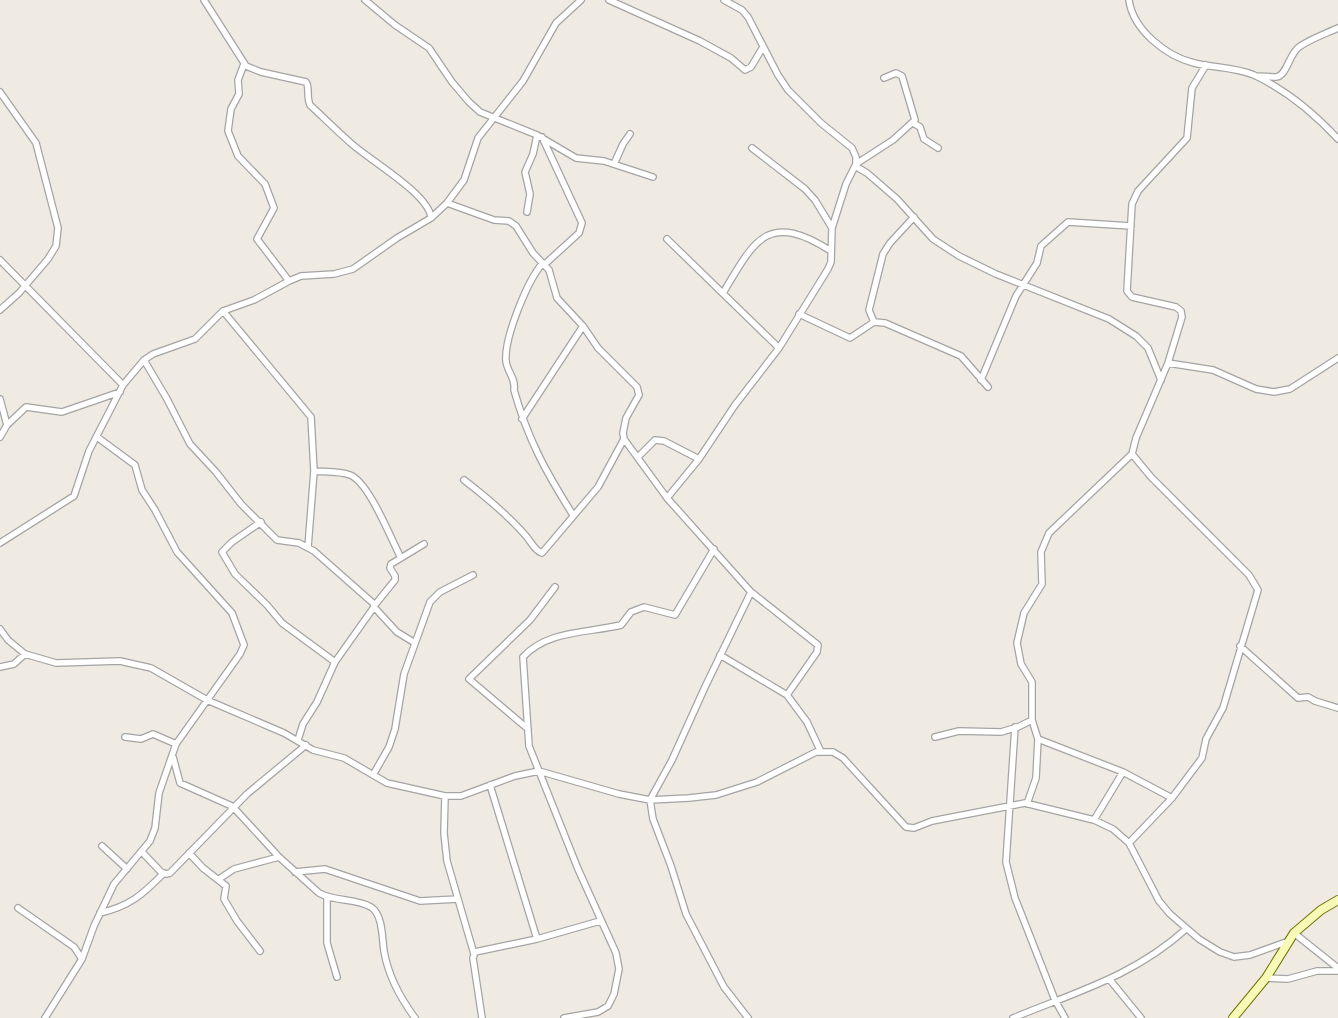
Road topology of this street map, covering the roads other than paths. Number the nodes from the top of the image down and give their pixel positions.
1 (204, 0) edge
2 (366, 0) edge
3 (582, 0) edge
4 (609, 0) edge
5 (724, 0) edge
6 (1129, 0) edge
7 (1338, 28) edge
8 (763, 47) junction
9 (244, 64) junction
10 (1206, 65) junction
11 (1254, 76) junction
12 (884, 78) dead end
13 (0, 92) edge
14 (494, 118) junction
15 (913, 123) junction
16 (630, 134) dead end
17 (539, 136) junction
18 (1338, 139) edge
19 (752, 148) dead end
20 (938, 148) dead end
21 (614, 164) junction
22 (855, 165) junction
23 (652, 177) dead end
24 (447, 203) junction
25 (527, 212) dead end
26 (914, 217) junction
27 (431, 218) junction
28 (1131, 226) junction
29 (832, 228) junction
30 (667, 239) dead end
31 (831, 252) junction
32 (0, 260) edge
33 (544, 264) junction
34 (289, 281) junction
35 (1023, 283) junction
36 (26, 285) junction
37 (723, 292) junction
38 (0, 310) edge
39 (223, 311) junction
40 (800, 314) junction
41 (874, 322) junction
42 (584, 326) junction
43 (779, 348) junction
44 (1338, 358) edge
45 (144, 360) junction
46 (1168, 363) junction
47 (981, 380) junction
48 (1161, 380) junction
49 (123, 385) junction
50 (988, 387) dead end
51 (120, 392) junction
52 (0, 399) edge
53 (522, 419) junction
54 (7, 425) junction
55 (0, 437) edge
56 (97, 437) junction
57 (624, 439) junction
58 (1132, 454) junction
59 (638, 457) junction
60 (699, 459) junction
61 (314, 471) junction
62 (464, 480) dead end
63 (667, 498) junction
64 (573, 515) junction
65 (261, 522) junction
66 (0, 543) edge
67 (424, 544) dead end
68 (308, 547) junction
69 (714, 549) junction
70 (401, 558) junction
71 (473, 575) dead end
72 (554, 587) dead end
73 (751, 592) junction
74 (374, 607) junction
75 (0, 629) edge
76 (415, 644) junction
77 (1240, 646) junction
78 (25, 654) junction
79 (720, 655) junction
80 (335, 662) junction
81 (0, 667) edge
82 (787, 696) junction
83 (207, 700) junction
84 (1338, 708) edge
85 (1032, 720) junction
86 (1015, 727) junction
87 (528, 729) junction
88 (125, 737) dead end
89 (936, 737) dead end
90 (1038, 739) junction
91 (298, 740) junction
92 (176, 744) junction
93 (306, 746) junction
94 (822, 752) junction
95 (172, 755) junction
96 (539, 771) junction
97 (1123, 772) junction
98 (373, 775) junction
99 (490, 785) junction
100 (445, 796) junction
101 (1172, 798) junction
102 (650, 800) junction
103 (1027, 804) junction
104 (1010, 806) junction
105 (234, 808) junction
106 (1094, 820) junction
107 (1129, 844) junction
108 (102, 846) dead end
109 (142, 852) junction
110 (189, 854) junction
111 (279, 857) junction
112 (127, 869) junction
113 (295, 872) junction
114 (164, 874) junction
115 (219, 879) junction
116 (327, 898) junction
117 (458, 900) junction
118 (1338, 900) edge
119 (18, 908) dead end
120 (100, 913) junction
121 (600, 921) junction
122 (1186, 929) junction
123 (1294, 933) junction
124 (537, 939) junction
125 (1289, 941) junction
126 (260, 951) dead end
127 (474, 954) junction
128 (82, 959) junction
129 (1338, 969) edge
130 (338, 977) dead end
131 (1266, 978) junction
132 (1110, 980) junction
133 (1055, 1000) junction
134 (45, 1018) edge
135 (416, 1018) edge
136 (482, 1018) edge
137 (564, 1018) edge
138 (748, 1018) edge
139 (1012, 1018) edge
140 (1065, 1018) edge
141 (1141, 1018) edge
142 (1233, 1018) edge

1 - 9 street
2 - 14 street
3 - 14 street
4 - 8 street
5 - 8 street
6 - 10 street
7 - 11 street
8 - 22 street
9 - 27 street
9 - 34 street
10 - 11 street
10 - 28 street
11 - 18 street
12 - 15 street
13 - 36 street
14 - 17 street
14 - 24 street
15 - 20 street
15 - 22 street
16 - 21 street
17 - 21 street
17 - 25 street
17 - 33 street
19 - 29 street
21 - 23 street
22 - 26 street
22 - 29 street
24 - 27 street
24 - 33 street
26 - 35 street
26 - 41 street
27 - 34 street
28 - 35 street
28 - 46 street
29 - 31 street
30 - 37 street
31 - 37 street
31 - 40 street
32 - 36 street
33 - 42 street
33 - 53 street
34 - 39 street
35 - 47 street
35 - 48 street
36 - 38 street
36 - 49 street
37 - 43 street
39 - 45 street
39 - 61 street
40 - 41 street
40 - 43 street
41 - 47 street
42 - 53 street
42 - 57 street
43 - 60 street
44 - 46 street
45 - 49 street
45 - 65 street
46 - 48 street
47 - 50 street
48 - 58 street
49 - 51 street
51 - 54 street
51 - 56 street
52 - 54 street
53 - 64 street
54 - 55 street
56 - 66 street
56 - 83 street
57 - 59 street
57 - 64 street
58 - 77 street
58 - 85 street
59 - 60 street
59 - 63 street
60 - 63 street
61 - 68 street
61 - 70 street
62 - 64 street
63 - 69 street
65 - 68 street
65 - 80 street
67 - 70 street
68 - 74 street
69 - 73 street
69 - 87 street
70 - 74 street
71 - 76 street
72 - 87 street
73 - 79 street
73 - 82 street
74 - 76 street
74 - 80 street
75 - 78 street
76 - 98 street
77 - 84 street
77 - 101 street
78 - 81 street
78 - 83 street
79 - 82 street
79 - 102 street
80 - 91 street
82 - 94 street
83 - 91 street
83 - 92 street
85 - 86 street
85 - 90 street
86 - 89 street
86 - 104 street
87 - 96 street
88 - 92 street
90 - 97 street
90 - 103 street
91 - 93 street
92 - 95 street
93 - 98 street
93 - 105 street
94 - 102 street
94 - 104 street
95 - 105 street
95 - 109 street
96 - 99 street
96 - 102 street
96 - 121 street
97 - 101 street
97 - 106 street
98 - 100 street
99 - 100 street
99 - 124 street
100 - 117 street
101 - 107 street
102 - 138 street
103 - 104 street
103 - 106 street
104 - 133 street
105 - 110 street
105 - 111 street
106 - 107 street
107 - 122 street
108 - 112 street
109 - 112 street
109 - 114 street
110 - 114 street
110 - 115 street
111 - 113 street
111 - 115 street
112 - 120 street
113 - 116 street
113 - 117 street
114 - 120 street
115 - 126 street
116 - 130 street
116 - 135 street
117 - 127 street
118 - 123 street
119 - 128 street
120 - 128 street
121 - 124 street
121 - 137 street
122 - 125 street
122 - 132 street
123 - 125 street
123 - 129 street
124 - 127 street
125 - 131 street
127 - 136 street
128 - 134 street
129 - 131 street
131 - 142 street
132 - 133 street
132 - 141 street
133 - 139 street
133 - 140 street

